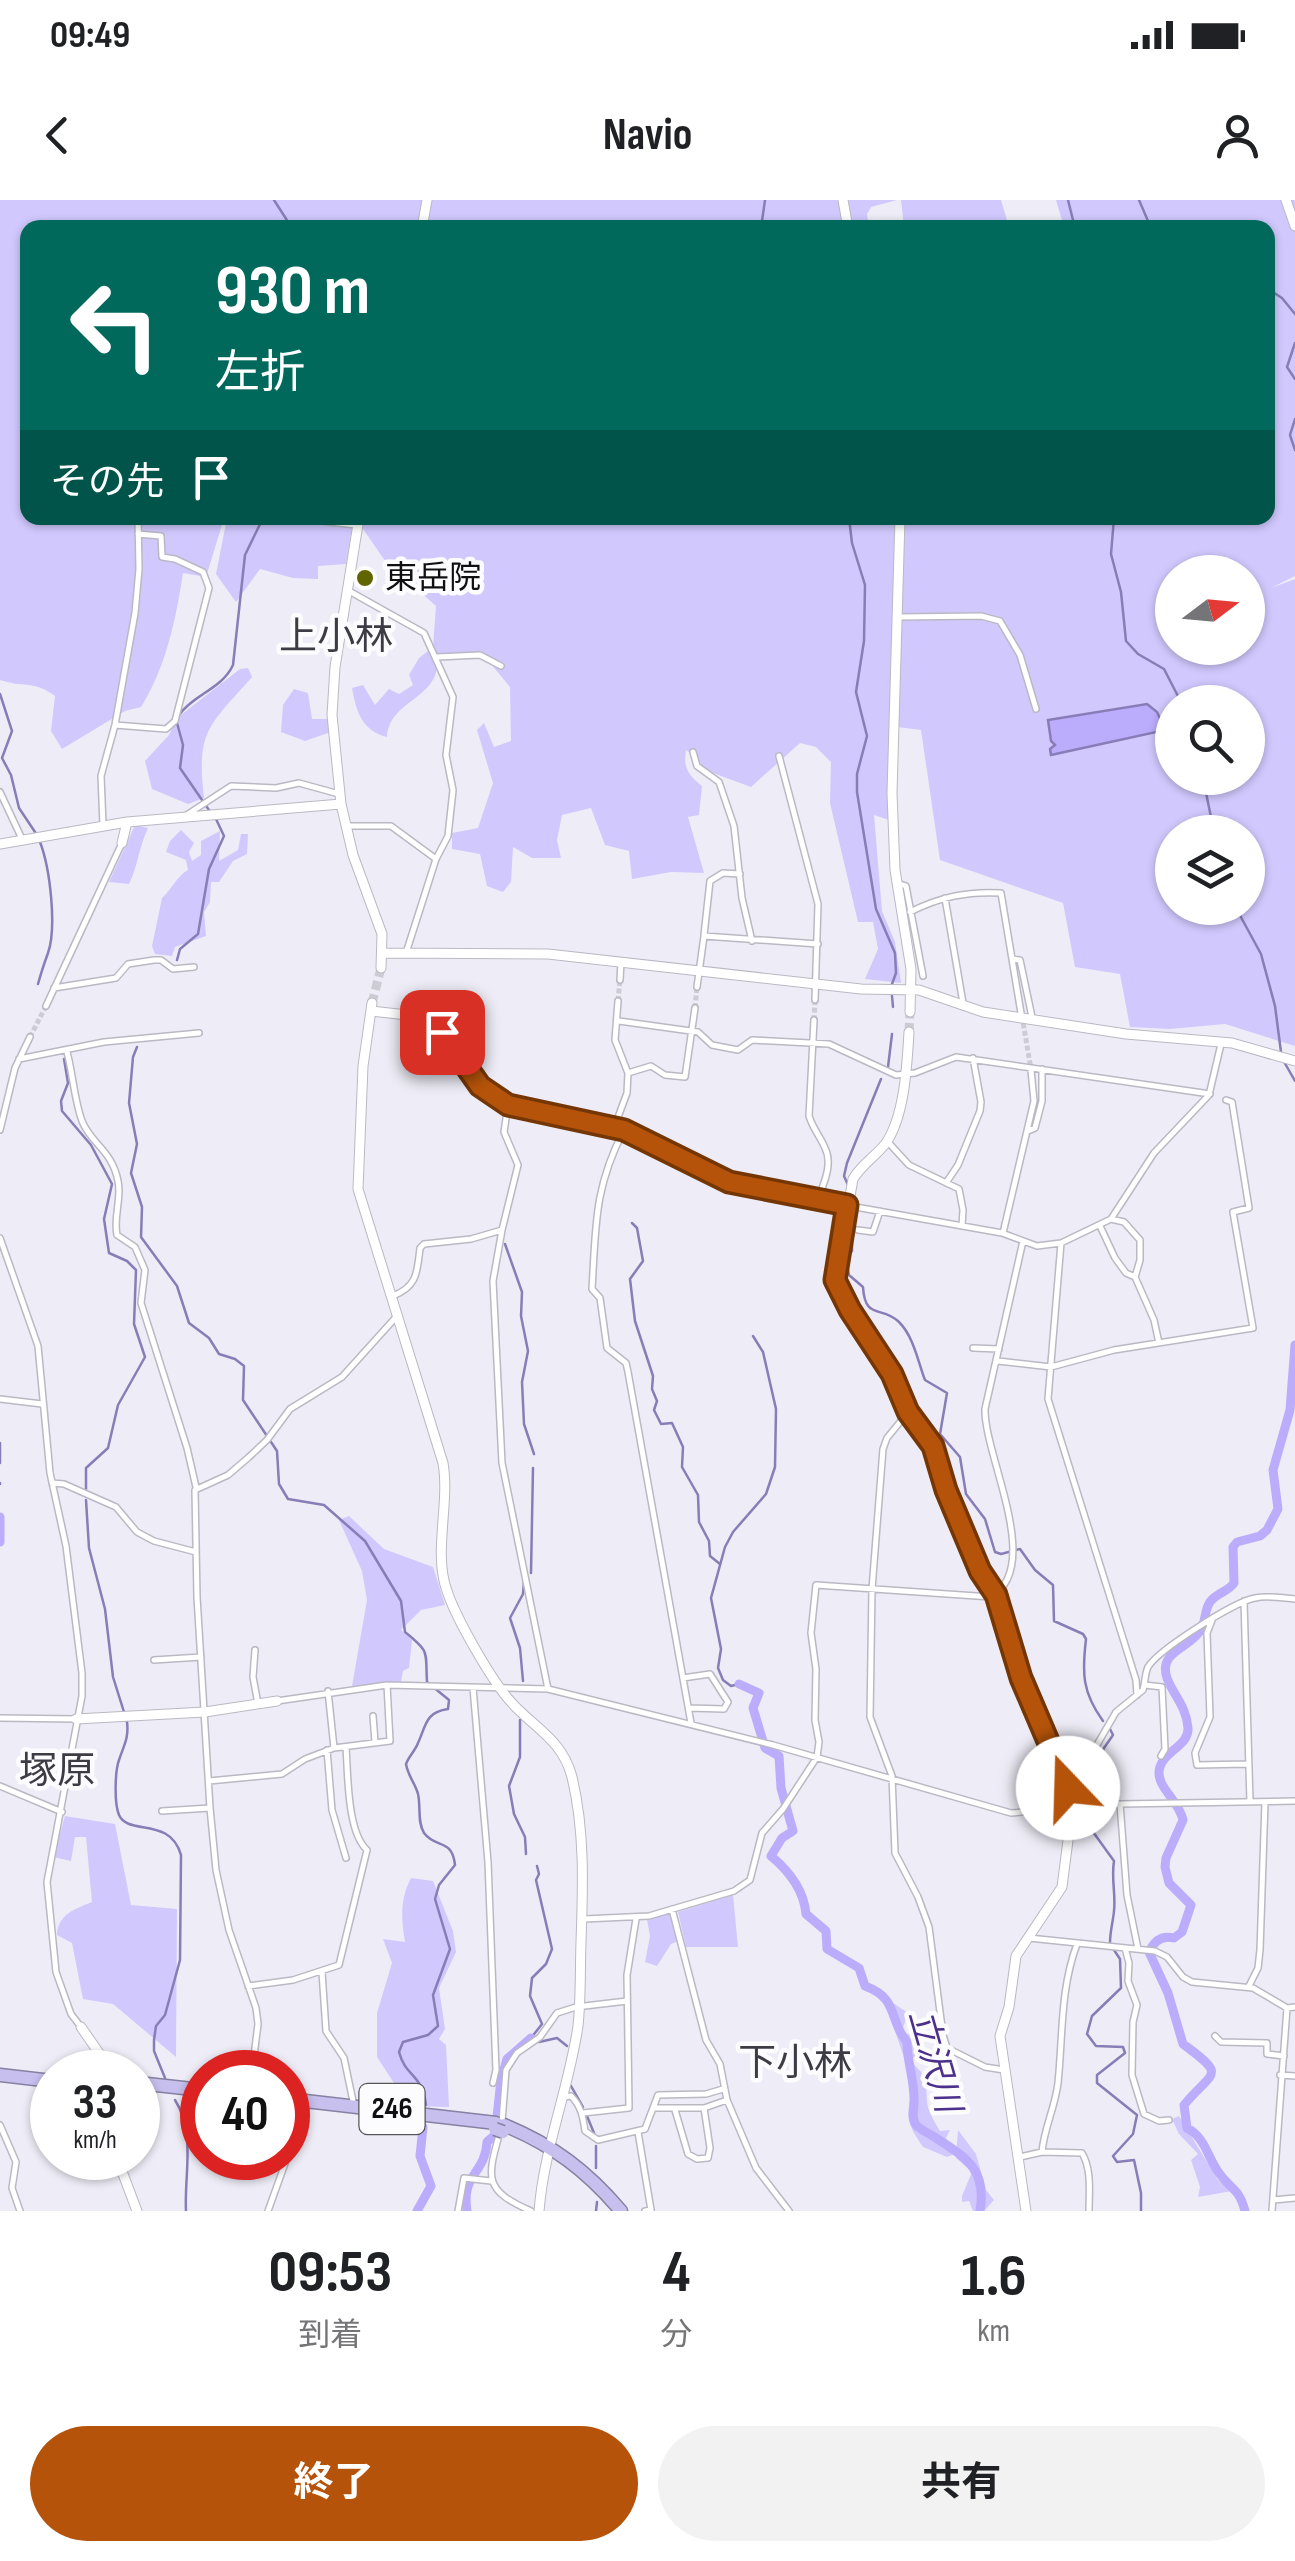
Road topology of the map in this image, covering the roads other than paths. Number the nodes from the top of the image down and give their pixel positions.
1 (1286, 200) edge
2 (1295, 226) edge
3 (138, 525) edge
4 (357, 525) edge
5 (900, 525) edge
6 (138, 534) junction
7 (347, 590) junction
8 (896, 617) junction
9 (437, 657) junction
10 (501, 666) dead end
11 (1036, 709) dead end
12 (115, 726) junction
13 (693, 752) dead end
14 (779, 756) dead end
15 (0, 792) edge
16 (340, 799) junction
17 (185, 816) junction
18 (127, 822) junction
19 (104, 826) junction
20 (346, 826) junction
21 (22, 840) junction
22 (122, 843) joint
23 (0, 844) edge
24 (436, 859) junction
25 (740, 874) junction
26 (897, 883) junction
27 (945, 898) junction
28 (910, 912) junction
29 (704, 936) junction
30 (752, 941) junction
31 (818, 944) junction
32 (383, 953) junction
33 (406, 953) junction
34 (1012, 959) junction
35 (622, 962) junction
36 (194, 967) dead end
37 (381, 968) tunnel mouth
38 (700, 970) junction
39 (923, 976) dead end
40 (620, 980) tunnel mouth
41 (816, 983) junction
42 (698, 987) tunnel mouth
43 (54, 988) junction
44 (911, 989) junction
45 (815, 1000) tunnel mouth
46 (618, 1001) tunnel mouth
47 (46, 1006) tunnel mouth
48 (964, 1006) junction
49 (695, 1008) tunnel mouth
50 (910, 1012) tunnel mouth
51 (1021, 1013) tunnel mouth
52 (1032, 1019) junction
53 (814, 1020) tunnel mouth
54 (619, 1022) junction
55 (692, 1030) junction
56 (909, 1032) tunnel mouth
57 (199, 1033) dead end
58 (30, 1037) tunnel mouth
59 (812, 1043) junction
60 (1221, 1046) junction
61 (67, 1052) junction
62 (973, 1058) junction
63 (19, 1059) junction
64 (1295, 1061) edge
65 (1042, 1069) junction
66 (1030, 1070) tunnel mouth
67 (628, 1073) junction
68 (906, 1075) junction
69 (1211, 1092) junction
70 (1226, 1100) dead end
71 (508, 1105) junction
72 (619, 1129) junction
73 (0, 1130) edge
74 (1028, 1130) junction
75 (887, 1141) junction
76 (946, 1182) junction
77 (849, 1195) junction
78 (818, 1199) junction
79 (880, 1211) junction
80 (1111, 1220) junction
81 (962, 1226) junction
82 (1100, 1226) junction
83 (502, 1230) junction
84 (858, 1230) dead end
85 (1002, 1233) junction
86 (0, 1238) edge
87 (1024, 1241) junction
88 (1060, 1243) junction
89 (1134, 1277) junction
90 (391, 1297) junction
91 (396, 1316) junction
92 (1158, 1343) junction
93 (973, 1348) dead end
94 (999, 1349) junction
95 (997, 1361) junction
96 (1050, 1367) junction
97 (0, 1399) edge
98 (43, 1404) junction
99 (908, 1412) junction
100 (52, 1483) junction
101 (196, 1487) junction
102 (196, 1552) junction
103 (872, 1589) junction
104 (996, 1595) junction
105 (1295, 1599) edge
106 (1244, 1601) junction
107 (1210, 1621) junction
108 (254, 1650) dead end
109 (201, 1657) junction
110 (154, 1660) dead end
111 (683, 1678) junction
112 (387, 1685) junction
113 (1145, 1685) junction
114 (474, 1688) junction
115 (500, 1689) junction
116 (548, 1690) junction
117 (328, 1692) junction
118 (1137, 1695) junction
119 (277, 1701) joint
120 (258, 1704) junction
121 (689, 1708) junction
122 (205, 1712) junction
123 (372, 1716) dead end
124 (0, 1718) edge
125 (76, 1719) junction
126 (691, 1724) junction
127 (375, 1743) junction
128 (346, 1747) junction
129 (330, 1749) junction
130 (1161, 1756) dead end
131 (817, 1757) junction
132 (1248, 1764) junction
133 (892, 1776) junction
134 (209, 1781) junction
135 (0, 1786) edge
136 (1068, 1788) junction
137 (1295, 1801) edge
138 (1250, 1802) junction
139 (1266, 1802) junction
140 (1120, 1804) junction
141 (210, 1808) junction
142 (1072, 1809) junction
143 (162, 1811) dead end
144 (62, 1812) junction
145 (346, 1858) dead end
146 (672, 1910) junction
147 (636, 1918) junction
148 (582, 1919) junction
149 (1029, 1938) junction
150 (1077, 1944) junction
151 (1121, 1948) junction
152 (1140, 1950) junction
153 (322, 1972) junction
154 (248, 1986) junction
155 (1249, 1987) junction
156 (628, 2001) junction
157 (579, 2006) junction
158 (1291, 2008) edge
159 (81, 2027) joint
160 (1216, 2036) dead end
161 (97, 2050) edge
162 (255, 2050) edge
163 (1284, 2056) junction
164 (496, 2070) junction
165 (506, 2070) junction
166 (1004, 2070) junction
167 (0, 2072) edge
168 (1280, 2074) junction
169 (30, 2075) edge
170 (1295, 2076) edge
171 (493, 2083) dead end
172 (724, 2089) junction
173 (561, 2098) junction
174 (727, 2100) junction
175 (310, 2104) joint
176 (354, 2106) junction
177 (655, 2108) junction
178 (704, 2108) junction
179 (675, 2110) junction
180 (583, 2113) junction
181 (1168, 2120) dead end
182 (0, 2126) edge
183 (499, 2127) junction
184 (638, 2132) junction
185 (550, 2149) junction
186 (1042, 2152) junction
187 (1020, 2157) junction
188 (125, 2180) edge
189 (279, 2180) edge
190 (491, 2181) junction
191 (1295, 2198) edge
192 (1272, 2200) junction
193 (20, 2211) edge
194 (137, 2211) edge
195 (268, 2211) edge
196 (458, 2211) edge
197 (531, 2211) edge
198 (538, 2211) edge
199 (614, 2211) edge
200 (622, 2211) edge
201 (645, 2211) edge
202 (789, 2211) edge
203 (1026, 2211) edge
204 (1089, 2211) edge
205 (1272, 2211) edge

1 - 2 street
3 - 6 street
4 - 7 street
5 - 8 street
6 - 12 street
6 - 12 street
7 - 9 street
7 - 16 street
8 - 11 street
8 - 26 street
9 - 10 street
9 - 24 street
12 - 19 street
13 - 25 street
14 - 31 street
15 - 21 street
16 - 17 street
16 - 17 street
16 - 20 street
17 - 18 street
18 - 19 street
18 - 22 street
19 - 21 street
20 - 24 street
20 - 32 street
21 - 23 street
22 - 43 street
24 - 33 street
25 - 29 street
25 - 30 street
26 - 28 street
26 - 44 street
27 - 28 street
27 - 34 street
27 - 48 street
28 - 39 street
29 - 30 street
29 - 38 street
30 - 31 street
31 - 41 street
32 - 33 street
32 - 37 street
33 - 35 street
34 - 51 street
34 - 52 street
35 - 38 street
35 - 40 street
36 - 43 street
38 - 41 street
38 - 42 street
41 - 44 street
41 - 45 street
43 - 47 street
44 - 48 street
44 - 50 street
46 - 54 street
48 - 52 street
49 - 55 street
52 - 60 street
53 - 59 street
54 - 55 street
54 - 67 street
55 - 59 street
55 - 67 street
56 - 68 street
57 - 61 street
58 - 63 street
59 - 68 street
59 - 78 street
60 - 64 street
60 - 69 street
61 - 63 street
61 - 101 street
62 - 65 street
62 - 68 street
62 - 76 street
63 - 73 street
65 - 69 street
65 - 74 street
66 - 74 street
67 - 72 street
68 - 75 street
69 - 80 street
70 - 92 street
71 - 72 street
71 - 83 street
71 - 90 street
72 - 78 street
72 - 111 street
74 - 85 street
75 - 76 street
75 - 77 street
76 - 81 street
77 - 78 street
77 - 79 street
77 - 99 street
79 - 81 street
79 - 84 street
80 - 82 street
80 - 89 street
81 - 85 street
82 - 88 street
82 - 89 street
83 - 90 street
83 - 116 street
85 - 87 street
86 - 98 street
87 - 88 street
87 - 94 street
88 - 96 street
89 - 92 street
90 - 91 street
91 - 101 street
91 - 115 street
92 - 96 street
93 - 94 street
94 - 95 street
95 - 96 street
95 - 104 street
96 - 118 street
97 - 98 street
98 - 100 street
99 - 103 street
99 - 104 street
100 - 102 street
100 - 125 street
101 - 102 street
102 - 109 street
103 - 104 street
103 - 131 street
103 - 133 street
104 - 136 street
105 - 106 street
106 - 107 street
106 - 132 street
107 - 113 street
107 - 132 street
108 - 120 street
109 - 110 street
109 - 122 street
111 - 121 street
111 - 121 street
112 - 114 street
112 - 117 street
112 - 127 street
113 - 118 street
113 - 130 street
114 - 115 street
114 - 164 street
115 - 116 street
115 - 148 street
116 - 126 street
117 - 119 street
117 - 129 street
118 - 136 street
119 - 120 street
120 - 122 street
121 - 126 street
122 - 125 street
122 - 134 street
123 - 127 street
124 - 125 street
125 - 144 street
126 - 131 street
127 - 128 street
128 - 129 street
128 - 153 street
129 - 134 street
129 - 145 street
131 - 133 street
131 - 146 street
132 - 138 street
133 - 142 street
133 - 166 street
134 - 141 street
135 - 144 street
136 - 142 street
137 - 139 street
138 - 139 street
138 - 140 street
139 - 155 street
140 - 142 street
140 - 152 street
141 - 143 street
141 - 154 street
142 - 149 street
144 - 159 street
146 - 147 street
146 - 172 street
147 - 148 street
147 - 156 street
148 - 157 street
149 - 150 street
149 - 166 street
150 - 151 street
150 - 186 street
151 - 152 street
151 - 181 street
152 - 155 street
153 - 154 street
153 - 176 street
154 - 162 street
155 - 158 street
156 - 157 street
156 - 180 street
157 - 165 street
157 - 173 street
158 - 163 street
159 - 161 street
160 - 163 street
163 - 168 street
164 - 165 street
164 - 171 street
165 - 190 street
166 - 187 street
167 - 169 highway
168 - 170 street
168 - 192 street
172 - 174 street
172 - 177 street
173 - 180 street
173 - 185 street
174 - 178 street
174 - 202 street
175 - 176 highway, 246
175 - 183 highway, 246
176 - 183 highway, 246
177 - 179 street
177 - 184 street
178 - 179 street
178 - 179 street
180 - 184 street
182 - 193 street
183 - 185 highway, 246
184 - 201 street
185 - 198 street
185 - 199 highway, 246
185 - 200 highway, 246
186 - 187 street
186 - 204 street
187 - 203 street
188 - 194 street
189 - 195 street
190 - 196 street
190 - 197 street
191 - 192 street
192 - 205 street

